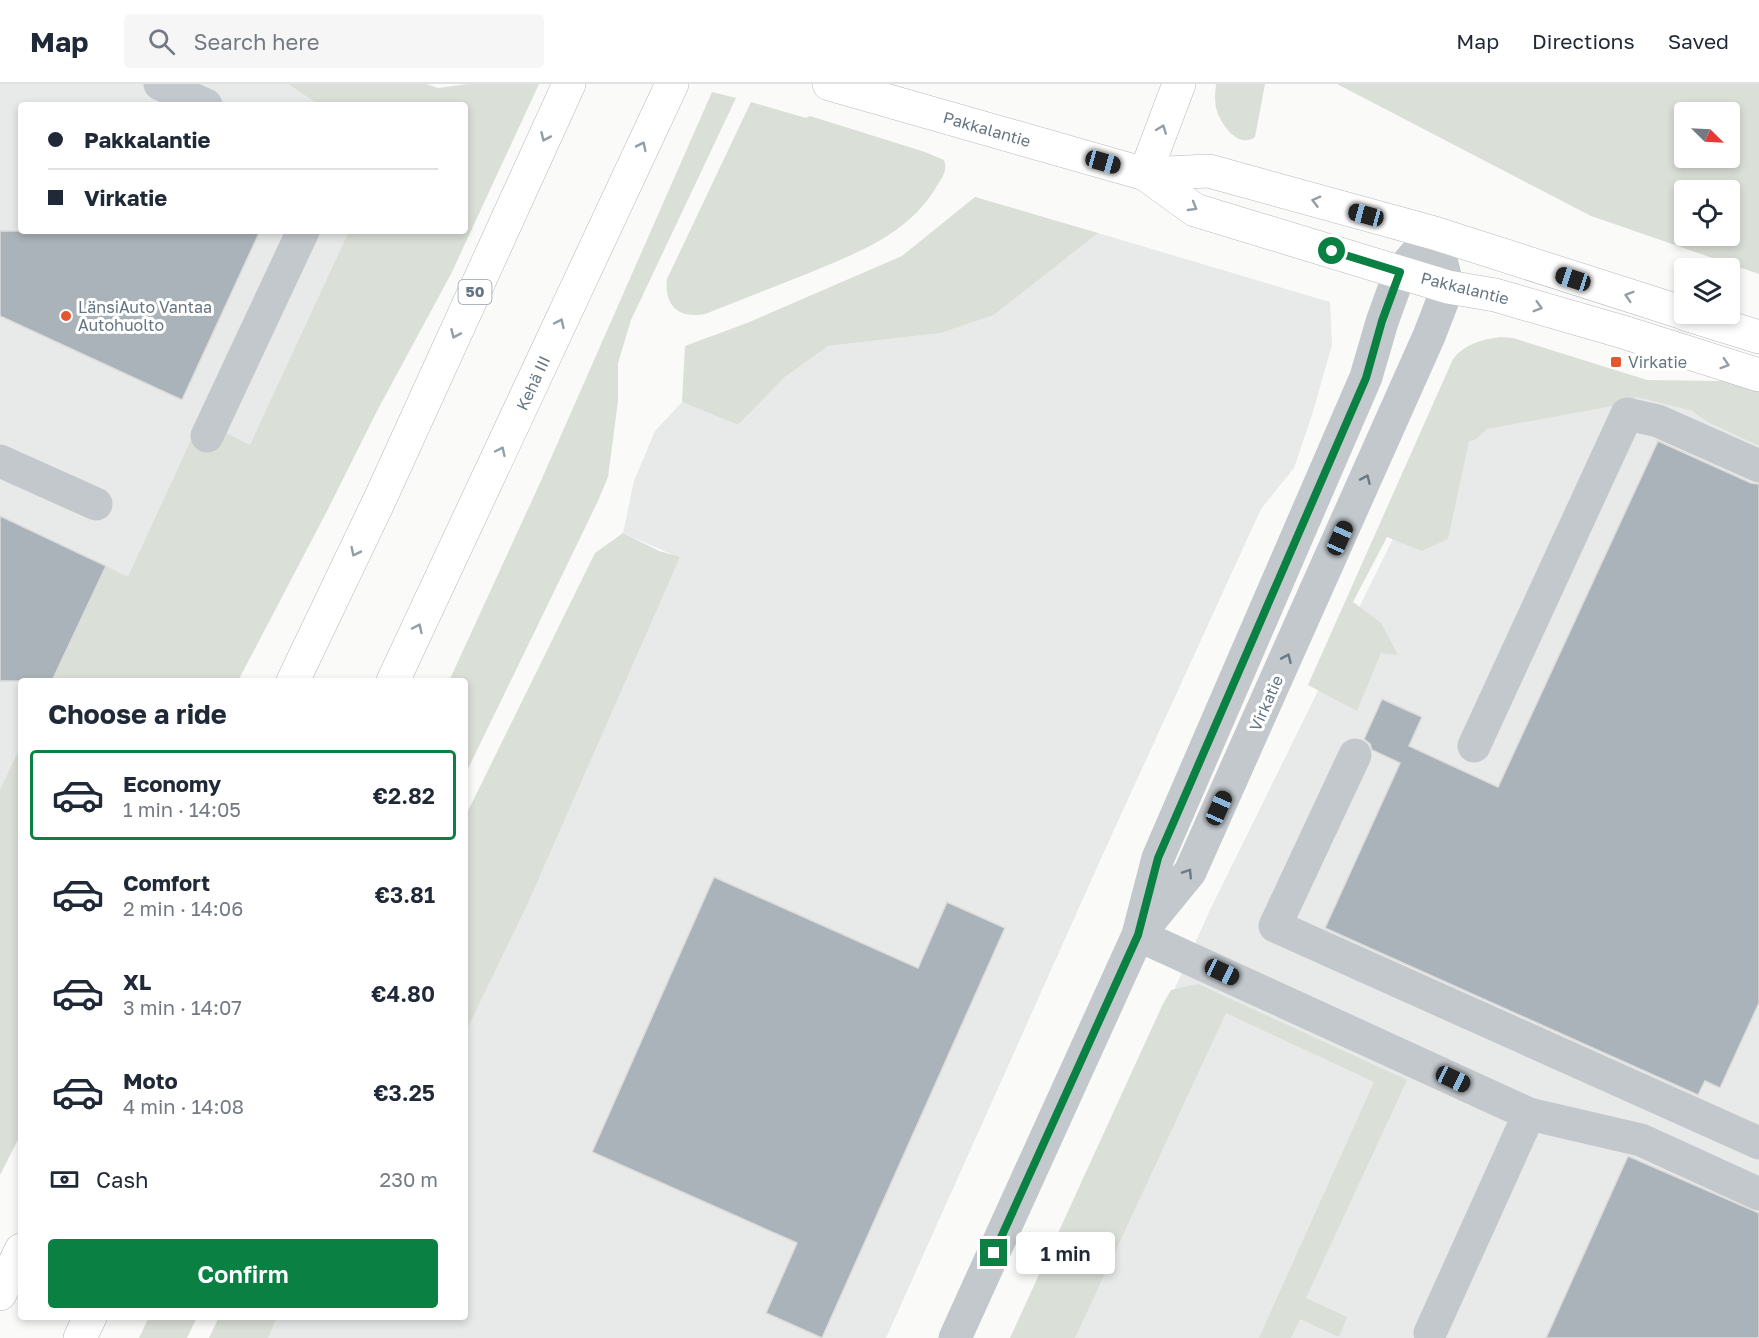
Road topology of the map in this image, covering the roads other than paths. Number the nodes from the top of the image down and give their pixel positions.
1 (160, 84) edge
2 (569, 84) edge
3 (672, 84) edge
4 (829, 84) edge
5 (1179, 84) edge
6 (199, 102) edge
7 (1145, 174) junction
8 (1434, 233) junction
9 (302, 234) edge
10 (1400, 272) junction
11 (1448, 287) junction
12 (1674, 310) edge
13 (1717, 324) edge
14 (1759, 337) edge
15 (1759, 375) edge
16 (207, 436) dead end
17 (0, 461) edge
18 (1759, 466) edge
19 (96, 504) dead end
20 (294, 678) edge
21 (394, 678) edge
22 (1474, 746) dead end
23 (1354, 755) dead end
24 (1138, 935) junction
25 (1528, 1114) junction
26 (1759, 1143) edge
27 (1759, 1194) edge
28 (18, 1256) edge
29 (0, 1294) edge
30 (89, 1320) edge
31 (1430, 1333) dead end
32 (80, 1338) edge
33 (955, 1338) edge

1 - 6 street
2 -> 20 main road, 50
21 -> 3 main road, Kehä III
4 - 7 main road, Pakkalantie
7 -> 5 main road
8 -> 7 main road, Pakkalantie
7 -> 10 main road, Pakkalantie
8 - 10 street, Virkatie
8 - 11 street
12 -> 8 main road, Pakkalantie
9 - 16 street
10 - 11 main road, Pakkalantie
10 - 24 street, Virkatie
11 -> 15 main road, Pakkalantie
24 -> 11 street, Virkatie
13 - 14 main road, Pakkalantie
17 - 19 street
18 - 22 street
23 - 26 street
24 - 25 street
24 - 33 street, Virkatie
25 - 27 street
25 - 31 street
28 - 29 main road
30 - 32 main road

